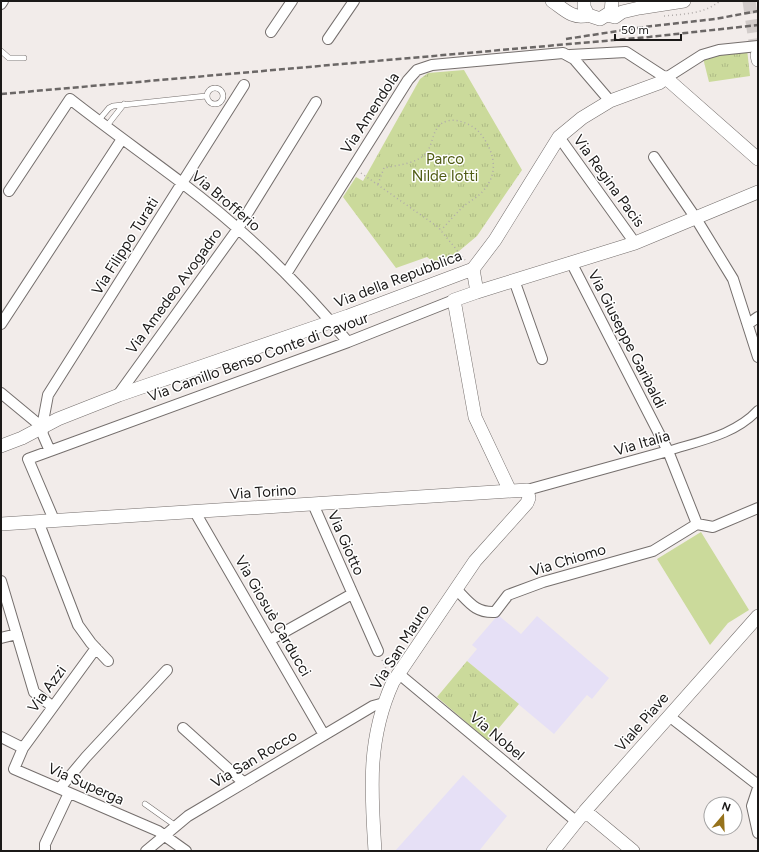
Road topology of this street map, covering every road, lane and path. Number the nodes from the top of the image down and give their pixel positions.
1 (3, 1) edge
2 (292, 1) edge
3 (354, 1) edge
4 (552, 1) edge
5 (684, 1) edge
6 (1, 4) edge
7 (585, 7) edge
8 (613, 9) edge
9 (271, 32) dead end
10 (328, 40) dead end
11 (1, 51) edge
12 (758, 54) edge
13 (570, 55) junction
14 (24, 58) dead end
15 (666, 78) junction
16 (244, 85) dead end
17 (206, 96) junction
18 (610, 101) junction
19 (316, 102) dead end
20 (124, 104) junction
21 (226, 104) junction
22 (102, 124) junction
23 (559, 137) junction
24 (122, 139) junction
25 (654, 156) dead end
26 (758, 159) edge
27 (353, 168) junction
28 (183, 184) junction
29 (378, 184) junction
30 (9, 191) dead end
31 (758, 192) edge
32 (695, 217) junction
33 (237, 230) junction
34 (441, 230) junction
35 (635, 243) junction
36 (571, 262) junction
37 (472, 269) junction
38 (286, 274) junction
39 (514, 280) junction
40 (477, 292) junction
41 (454, 300) junction
42 (758, 317) edge
43 (331, 321) junction
44 (1, 324) edge
45 (748, 324) junction
46 (348, 342) junction
47 (758, 357) edge
48 (542, 359) dead end
49 (1, 393) edge
50 (118, 395) junction
51 (758, 410) edge
52 (42, 427) junction
53 (1, 446) edge
54 (50, 451) junction
55 (668, 451) junction
56 (527, 490) junction
57 (510, 491) junction
58 (313, 504) junction
59 (758, 508) edge
60 (195, 512) junction
61 (54, 520) junction
62 (38, 521) junction
63 (1, 524) edge
64 (696, 524) junction
65 (1, 581) edge
66 (456, 589) junction
67 (352, 594) junction
68 (758, 616) edge
69 (17, 634) junction
70 (1, 638) edge
71 (270, 640) junction
72 (96, 648) junction
73 (378, 651) joint
74 (108, 661) dead end
75 (167, 670) dead end
76 (396, 678) junction
77 (384, 703) junction
78 (53, 707) junction
79 (669, 716) junction
80 (183, 728) dead end
81 (324, 734) junction
82 (1, 737) edge
83 (23, 748) junction
84 (243, 782) junction
85 (758, 786) edge
86 (65, 790) junction
87 (145, 804) dead end
88 (581, 816) junction
89 (176, 826) junction
90 (758, 833) edge
91 (164, 835) junction
92 (45, 851) edge
93 (146, 851) edge
94 (186, 851) edge
95 (375, 851) edge
96 (553, 851) edge
97 (633, 851) edge

1 - 6 street
2 - 9 street
3 - 10 street
4 - 7 street
5 - 8 street
7 - 8 street
11 - 14 lane
12 - 15 street, Via della Repubblica
13 - 15 street
13 - 18 street
13 - 27 street, Via Amendola
15 - 18 street, Via della Repubblica
15 - 26 street
16 - 21 street, Via Filippo Turati
17 - 20 lane
17 - 21 lane
17 - 21 lane
18 - 23 street, Via della Repubblica
19 - 33 street, Via Amedeo Avogadro
20 - 22 lane
20 - 22 lane
21 - 28 street, Via Filippo Turati
22 - 24 street, Via Brofferio
22 - 30 street, Via Brofferio
23 - 35 street, Via Regina Pacis
23 - 37 street, Via della Repubblica
24 - 28 street, Via Brofferio
24 - 44 street
25 - 32 street
27 - 29 path
27 - 38 street, Via Amendola
28 - 33 street, Via Brofferio
28 - 52 street, Via Filippo Turati
29 - 34 path
29 - 34 path
31 - 32 street, Via Camillo Benso Conte di Cavour
32 - 35 street, Via Camillo Benso Conte di Cavour
32 - 45 street
33 - 38 street, Via Brofferio
33 - 50 street, Via Amedeo Avogadro
34 - 37 path
35 - 36 street, Via Camillo Benso Conte di Cavour
36 - 39 street, Via Camillo Benso Conte di Cavour
36 - 55 street, Via Giuseppe Garibaldi
37 - 40 street
37 - 43 street, Via della Repubblica
38 - 43 street, Via Brofferio
39 - 40 street, Via Camillo Benso Conte di Cavour
39 - 48 street
40 - 41 street, Via Camillo Benso Conte di Cavour
41 - 46 street, Via Camillo Benso Conte di Cavour
41 - 57 street
42 - 45 street
43 - 46 street, Via Brofferio
43 - 50 street, Via della Repubblica
45 - 47 street
46 - 54 street, Via Camillo Benso Conte di Cavour
49 - 52 street
50 - 52 street, Via della Repubblica
51 - 55 street, Via Italia
52 - 53 street, Via della Repubblica
52 - 54 street
54 - 61 street, Via Camillo Benso Conte di Cavour
55 - 56 street, Via Italia
55 - 64 street
56 - 57 street, Via Torino
56 - 66 street, Via San Mauro
57 - 58 street, Via Torino
58 - 60 street, Via Torino
58 - 67 street, Via Giotto
59 - 64 street
60 - 61 street, Via Torino
60 - 71 street, Via Giosuè Carducci
61 - 62 street, Via Torino
62 - 63 street, Via Torino
62 - 72 street
64 - 66 street, Via Chiomo
65 - 69 street
66 - 76 street, Via San Mauro
67 - 71 street, Via Giotto
67 - 73 street, Via Giotto
68 - 79 street, Viale Piave
69 - 70 street
69 - 78 street
71 - 81 street, Via Giosuè Carducci
72 - 74 street
72 - 78 street, Via Azzi
73 - 76 path
75 - 86 street
76 - 77 street, Via San Mauro
76 - 88 street, Via Nobel
77 - 81 street, Via San Rocco
77 - 95 street, Via San Mauro
78 - 83 street, Via Azzi
79 - 85 street
79 - 88 street, Viale Piave
80 - 84 street
81 - 84 street, Via San Rocco
82 - 83 street
83 - 86 street, Via Superga
84 - 89 street, Via San Rocco
85 - 90 street
86 - 91 street, Via Superga
86 - 92 street
87 - 89 lane
88 - 96 street, Viale Piave
88 - 97 street
89 - 91 street, Via San Rocco
91 - 93 street, Via San Rocco
91 - 94 street, Via Superga

